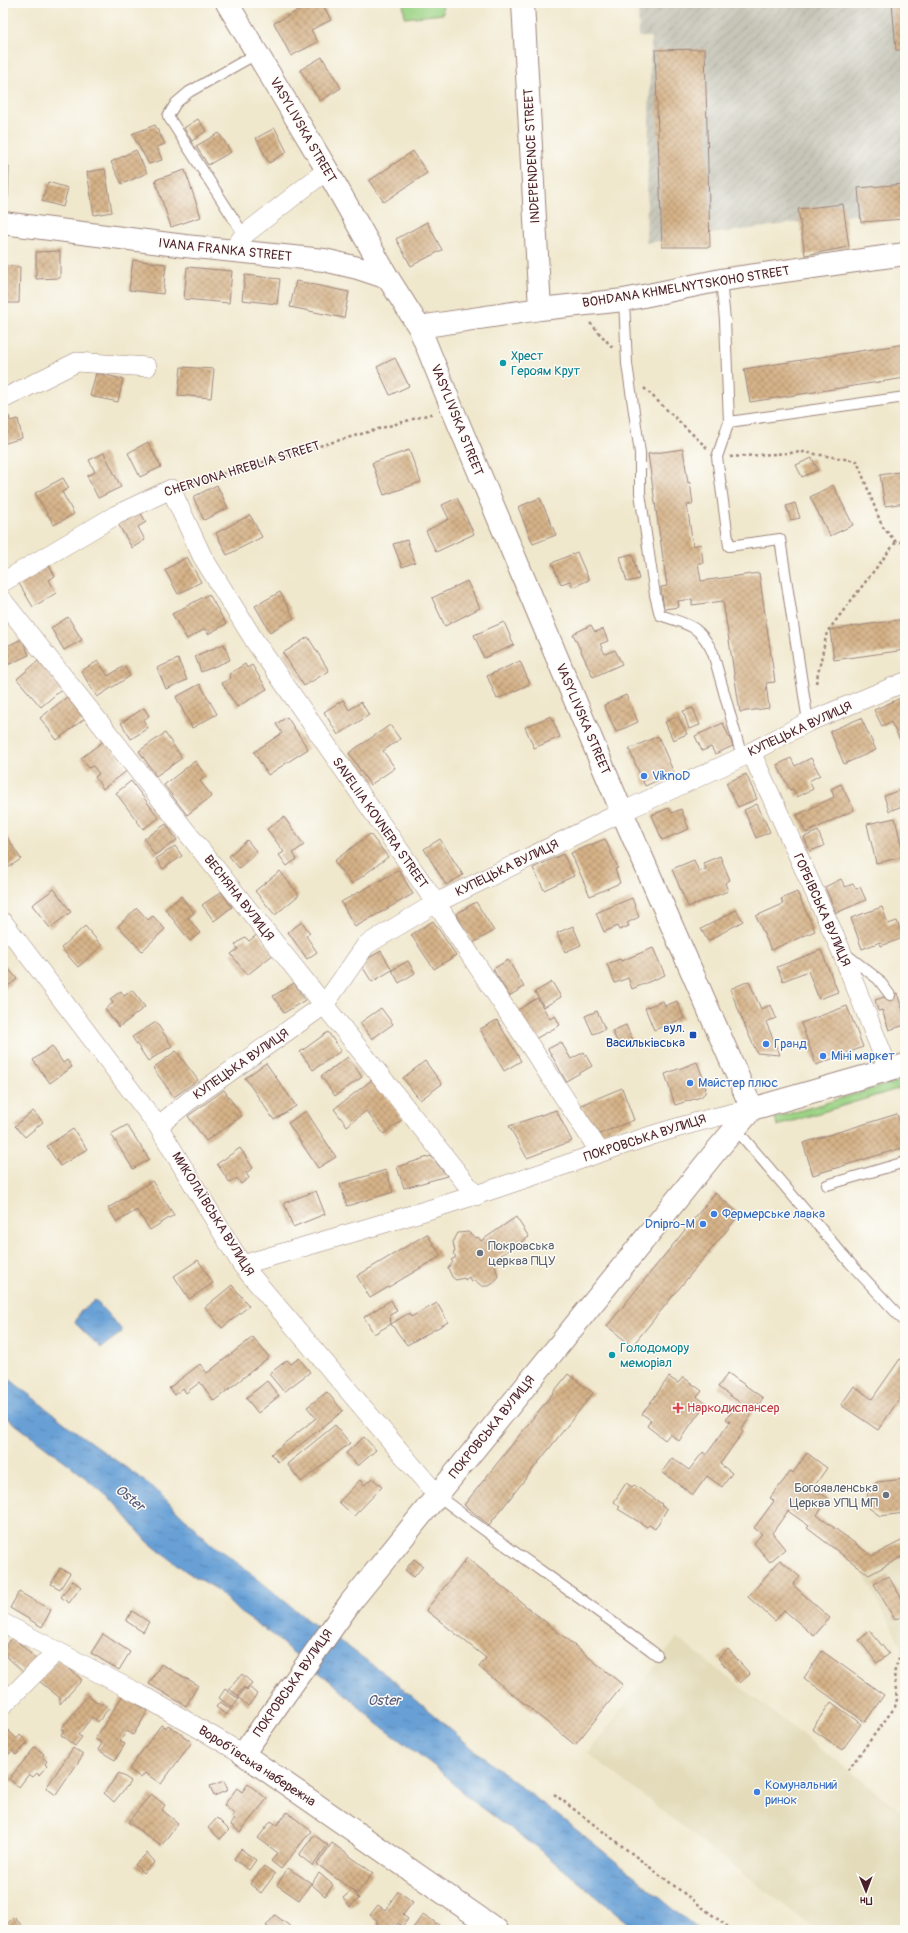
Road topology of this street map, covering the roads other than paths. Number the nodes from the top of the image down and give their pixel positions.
1 (227, 3) edge
2 (523, 3) edge
3 (258, 53) junction
4 (326, 170) junction
5 (3, 223) edge
6 (238, 243) junction
7 (905, 254) edge
8 (388, 278) junction
9 (721, 280) junction
10 (624, 300) junction
11 (540, 309) junction
12 (420, 327) junction
13 (147, 367) dead end
14 (905, 397) edge
15 (3, 399) edge
16 (729, 422) junction
17 (171, 489) joint
18 (3, 582) edge
19 (3, 600) edge
20 (905, 682) edge
21 (808, 722) junction
22 (746, 754) junction
23 (622, 812) junction
24 (436, 903) junction
25 (3, 922) edge
26 (840, 948) junction
27 (890, 995) dead end
28 (324, 1005) junction
29 (897, 1067) edge
30 (752, 1109) junction
31 (158, 1126) junction
32 (735, 1128) junction
33 (600, 1152) junction
34 (905, 1162) edge
35 (827, 1185) dead end
36 (476, 1196) junction
37 (242, 1265) junction
38 (905, 1322) edge
39 (437, 1494) junction
40 (3, 1624) edge
41 (56, 1652) junction
42 (657, 1656) dead end
43 (3, 1705) edge
44 (243, 1754) junction
45 (485, 1926) edge

1 - 3 street, VASYLIVSKA STREET
2 - 11 street, INDEPENDENCE STREET
3 - 4 street, VASYLIVSKA STREET
3 - 6 lane
4 - 6 street
4 - 8 street, VASYLIVSKA STREET
5 - 6 street, IVANA FRANKA STREET
6 - 8 street, IVANA FRANKA STREET
7 - 9 street, BOHDANA KHMELNYTSKOHO STREET
8 - 12 street
9 - 10 street, BOHDANA KHMELNYTSKOHO STREET
9 - 16 lane
10 - 11 street, BOHDANA KHMELNYTSKOHO STREET
10 - 22 lane
11 - 12 street, BOHDANA KHMELNYTSKOHO STREET
12 - 23 street, VASYLIVSKA STREET
13 - 15 street
14 - 16 lane
16 - 21 lane
17 - 18 street, CHERVONA HREBLIA STREET
17 - 24 street, SAVELIIA KOVNERA STREET
19 - 28 street, ВЕСНЯНА ВУЛИЦЯ
20 - 21 street, КУПЕЦЬКА ВУЛИЦЯ
21 - 22 street, КУПЕЦЬКА ВУЛИЦЯ
22 - 23 street, КУПЕЦЬКА ВУЛИЦЯ
22 - 26 street, ГОРБІВСЬКА ВУЛИЦЯ
23 - 24 street, КУПЕЦЬКА ВУЛИЦЯ
23 - 30 street, VASYLIVSKA STREET
24 - 28 street, КУПЕЦЬКА ВУЛИЦЯ
24 - 33 street, SAVELIIA KOVNERA STREET
25 - 31 street, МИКОЛАЇВСЬКА ВУЛИЦЯ
26 - 27 lane
26 - 29 street, ГОРБІВСЬКА ВУЛИЦЯ
28 - 31 street, КУПЕЦЬКА ВУЛИЦЯ
28 - 36 street, ВЕСНЯНА ВУЛИЦЯ
29 - 30 street, ПОКРОВСЬКА ВУЛИЦЯ
30 - 32 street, ПОКРОВСЬКА ВУЛИЦЯ
30 - 33 street, ПОКРОВСЬКА ВУЛИЦЯ
31 - 37 street, МИКОЛАЇВСЬКА ВУЛИЦЯ
32 - 38 lane
32 - 39 street, ПОКРОВСЬКА ВУЛИЦЯ
33 - 36 street, ПОКРОВСЬКА ВУЛИЦЯ
34 - 35 lane
36 - 37 street, ПОКРОВСЬКА ВУЛИЦЯ
37 - 39 street, МИКОЛАЇВСЬКА ВУЛИЦЯ
39 - 42 lane
39 - 44 street, ПОКРОВСЬКА ВУЛИЦЯ
40 - 41 street, Воробʼївська набережна
41 - 43 street
41 - 44 street, Воробʼївська набережна
44 - 45 street, Воробʼївська набережна

